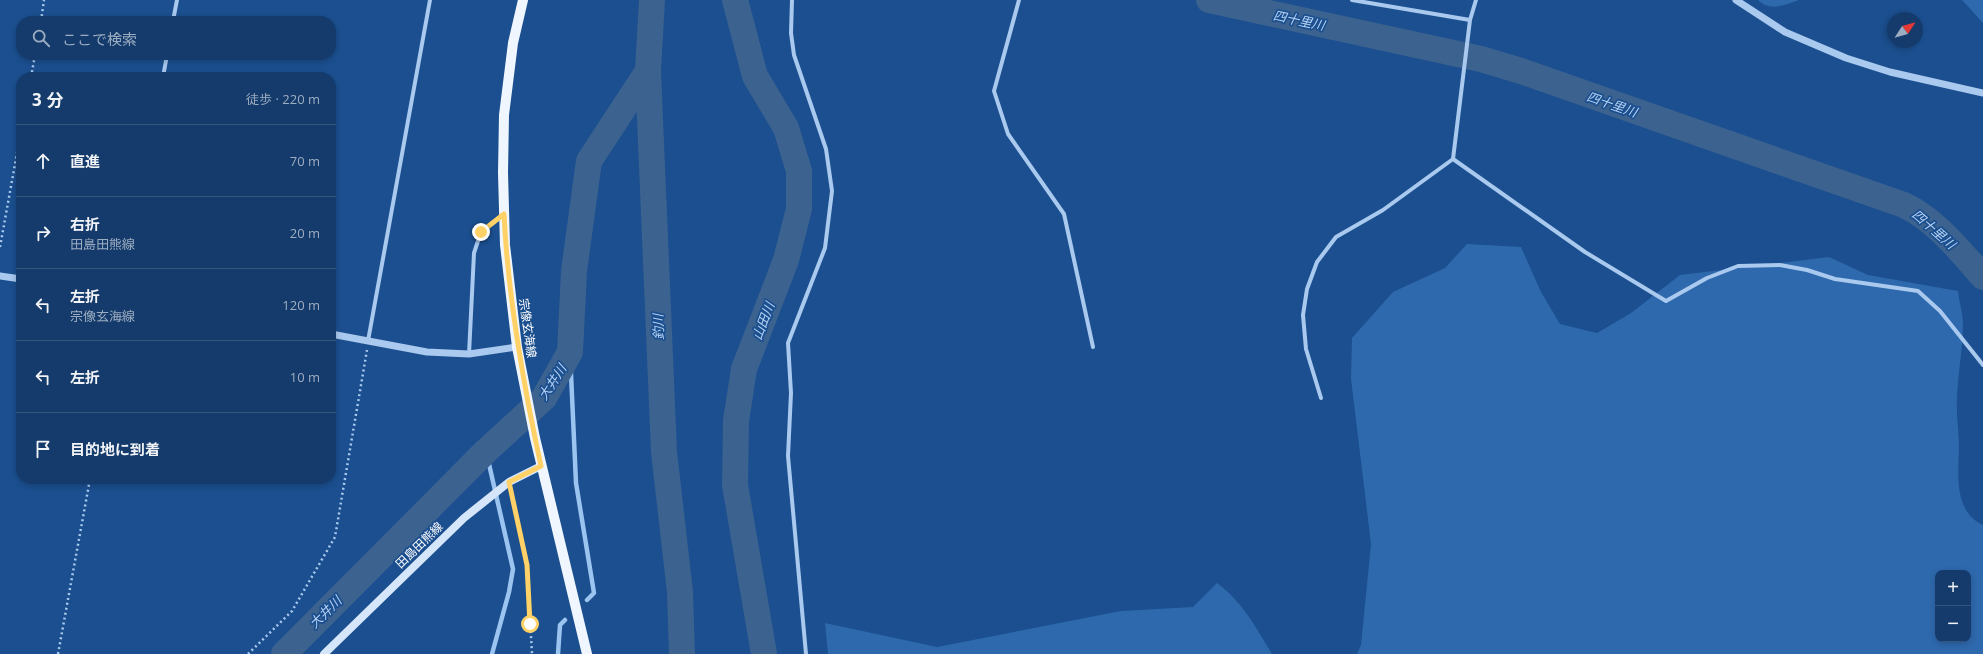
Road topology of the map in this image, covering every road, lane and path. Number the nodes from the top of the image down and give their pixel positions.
1 (44, 0) edge
2 (177, 0) edge
3 (430, 0) edge
4 (523, 0) edge
5 (792, 0) edge
6 (1019, 0) edge
7 (1352, 0) edge
8 (1476, 0) edge
9 (1736, 0) edge
10 (42, 16) edge
11 (174, 16) edge
12 (1470, 20) junction
13 (34, 60) edge
14 (166, 60) edge
15 (32, 72) edge
16 (164, 72) edge
17 (1983, 93) edge
18 (16, 158) edge
19 (1453, 158) junction
20 (504, 214) junction
21 (0, 247) edge
22 (0, 276) edge
23 (16, 279) edge
24 (336, 335) edge
25 (368, 341) junction
26 (517, 347) junction
27 (1093, 347) dead end
28 (469, 354) junction
29 (1983, 365) edge
30 (1321, 398) dead end
31 (541, 466) junction
32 (509, 482) junction
33 (89, 484) edge
34 (58, 654) edge
35 (248, 654) edge
36 (324, 654) edge
37 (532, 654) edge
38 (587, 654) edge
39 (806, 654) edge

1 - 10 path
2 - 11 street
3 - 25 street
4 - 20 main road, 宗像玄海線
5 - 39 street
6 - 27 street
7 - 12 street
8 - 12 street
9 - 17 street
12 - 19 street
13 - 15 path
14 - 16 street
18 - 21 path
19 - 29 street
19 - 30 street
20 - 26 main road, 宗像玄海線
20 - 28 street
22 - 23 street
24 - 25 street
25 - 28 street
25 - 35 path
26 - 28 street
26 - 31 main road, 宗像玄海線
31 - 32 main road, 田島田熊線
31 - 38 main road, 宗像玄海線
32 - 36 main road, 田島田熊線
32 - 37 path
33 - 34 path

